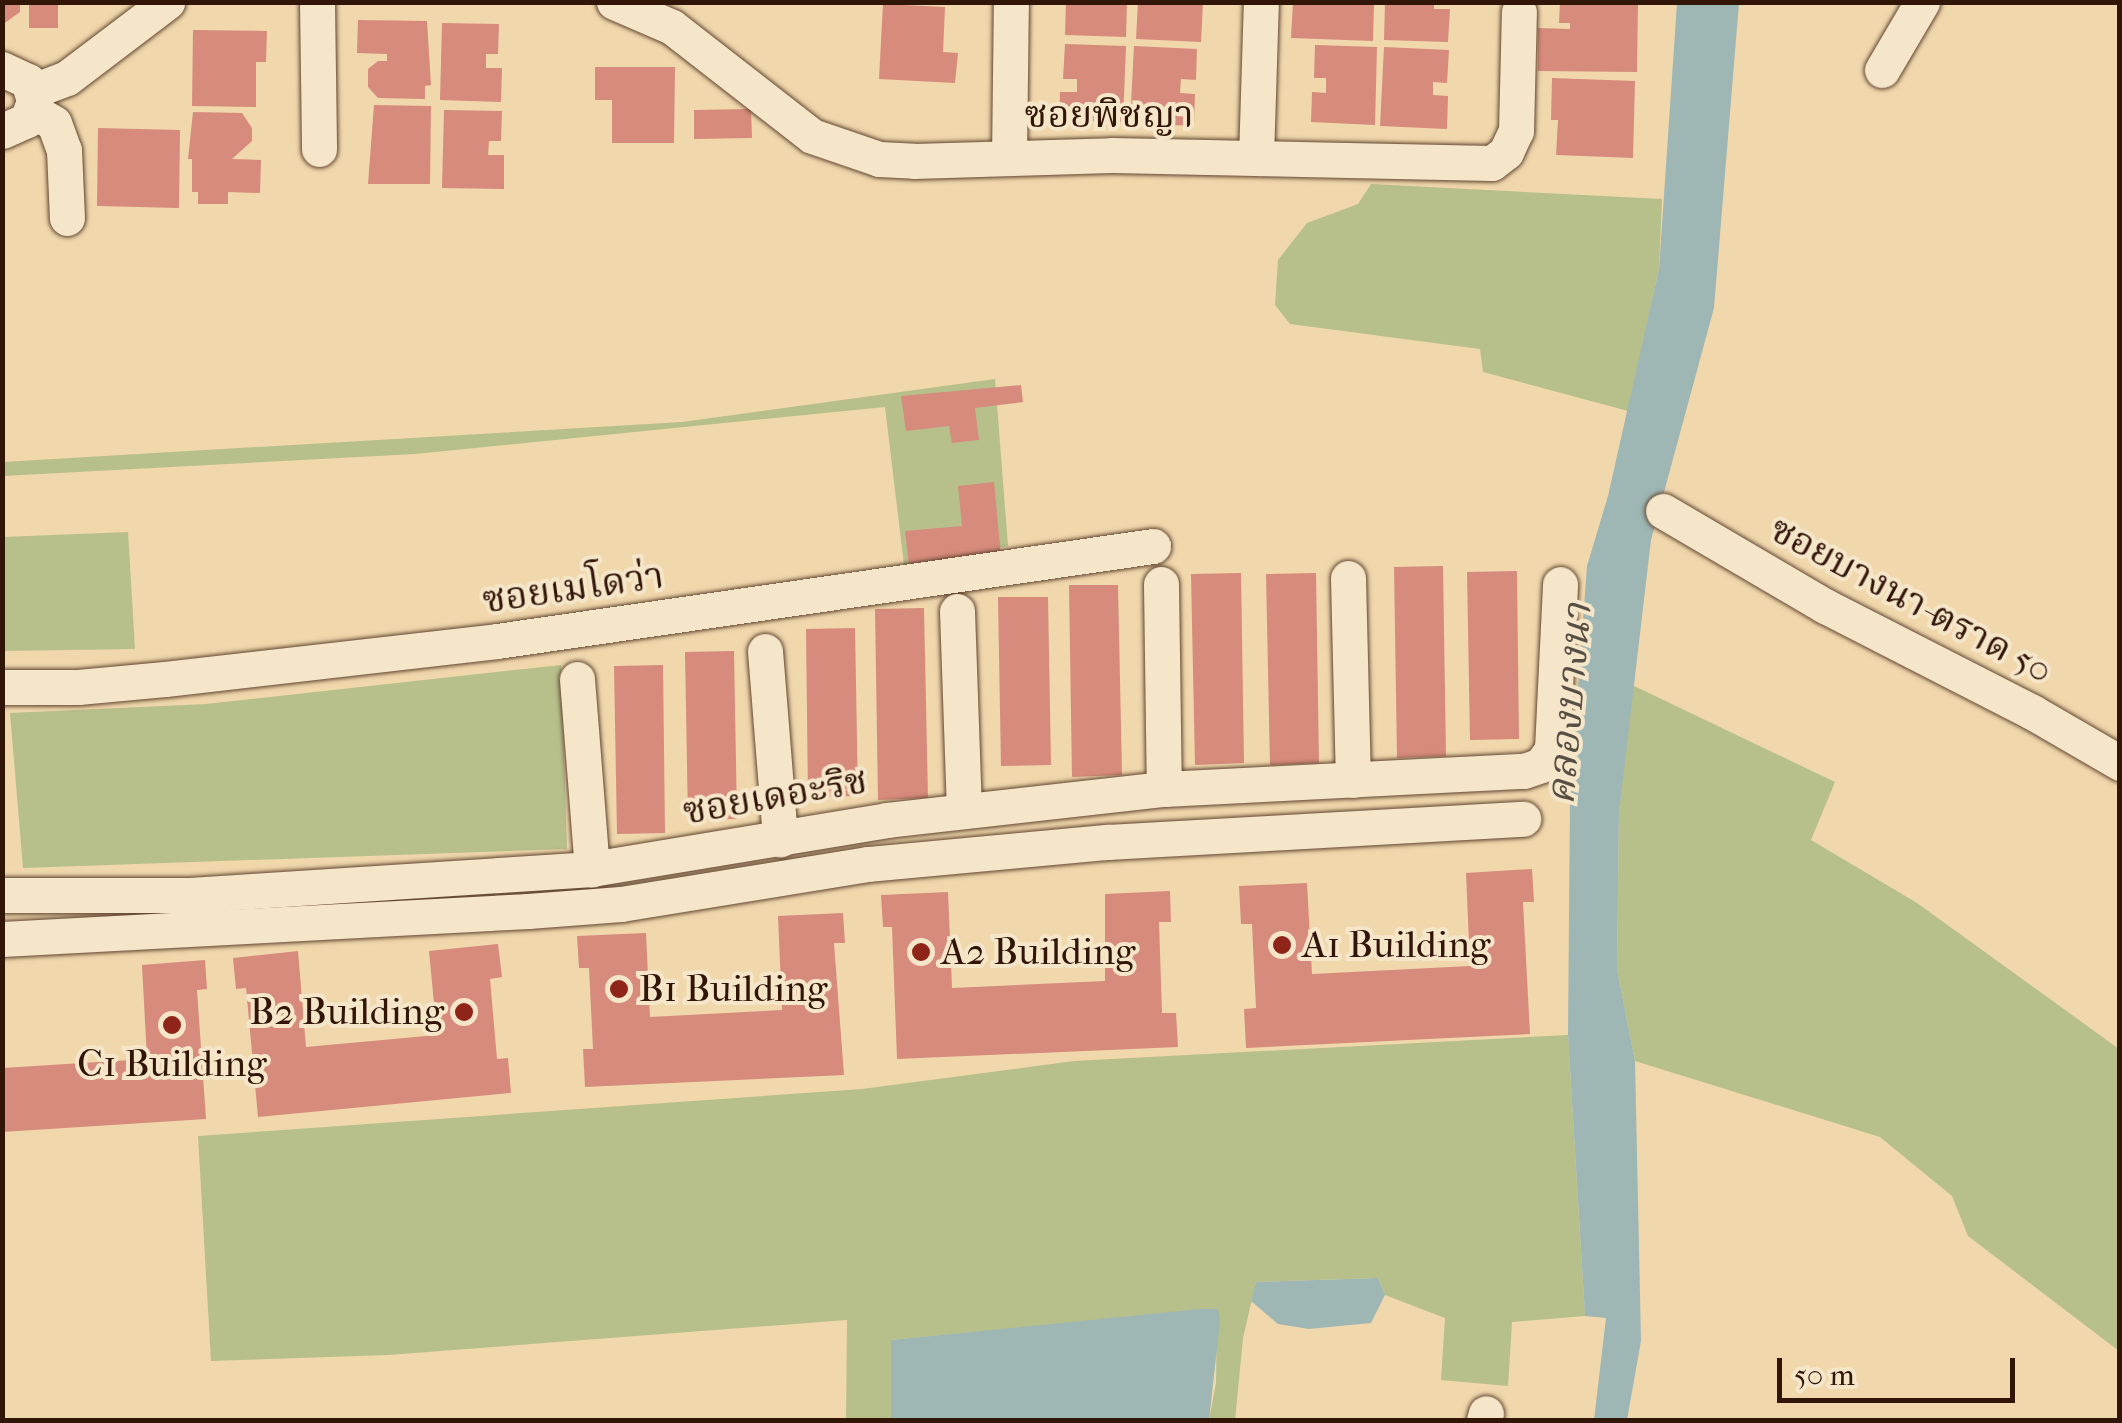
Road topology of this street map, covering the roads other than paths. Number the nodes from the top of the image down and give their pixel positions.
1 (167, 2) edge
2 (318, 2) edge
3 (614, 2) edge
4 (1011, 2) edge
5 (1260, 2) edge
6 (1922, 2) edge
7 (1519, 12) dead end
8 (2, 69) edge
9 (1882, 70) dead end
10 (33, 101) junction
11 (2, 131) edge
12 (320, 149) dead end
13 (1009, 158) junction
14 (1256, 158) junction
15 (67, 218) dead end
16 (1663, 511) dead end
17 (1153, 546) dead end
18 (1348, 578) dead end
19 (1161, 584) dead end
20 (1560, 584) dead end
21 (957, 611) dead end
22 (765, 652) dead end
23 (577, 678) dead end
24 (2, 687) edge
25 (2120, 763) edge
26 (1353, 780) junction
27 (1164, 789) junction
28 (964, 811) junction
29 (1523, 819) dead end
30 (780, 838) junction
31 (592, 869) junction
32 (2, 895) edge
33 (2, 938) edge

1 - 10 street
2 - 12 street
3 - 13 street, ซอยพิชญา
4 - 13 street
5 - 14 street
6 - 9 street
7 - 14 street, ซอยพิชญา
8 - 10 street
10 - 11 street
10 - 15 street
13 - 14 street, ซอยพิชญา
16 - 25 street, ซอยบางนา-ตราด 50
17 - 24 street, ซอยเมโดว่า
18 - 26 street
19 - 27 street
20 - 26 street, ซอยเดอะริช
21 - 28 street
22 - 30 street
23 - 31 street
26 - 27 street, ซอยเดอะริช
27 - 28 street, ซอยเดอะริช
28 - 30 street, ซอยเดอะริช
29 - 33 street
30 - 31 street, ซอยเดอะริช
31 - 32 street, ซอยเดอะริช

